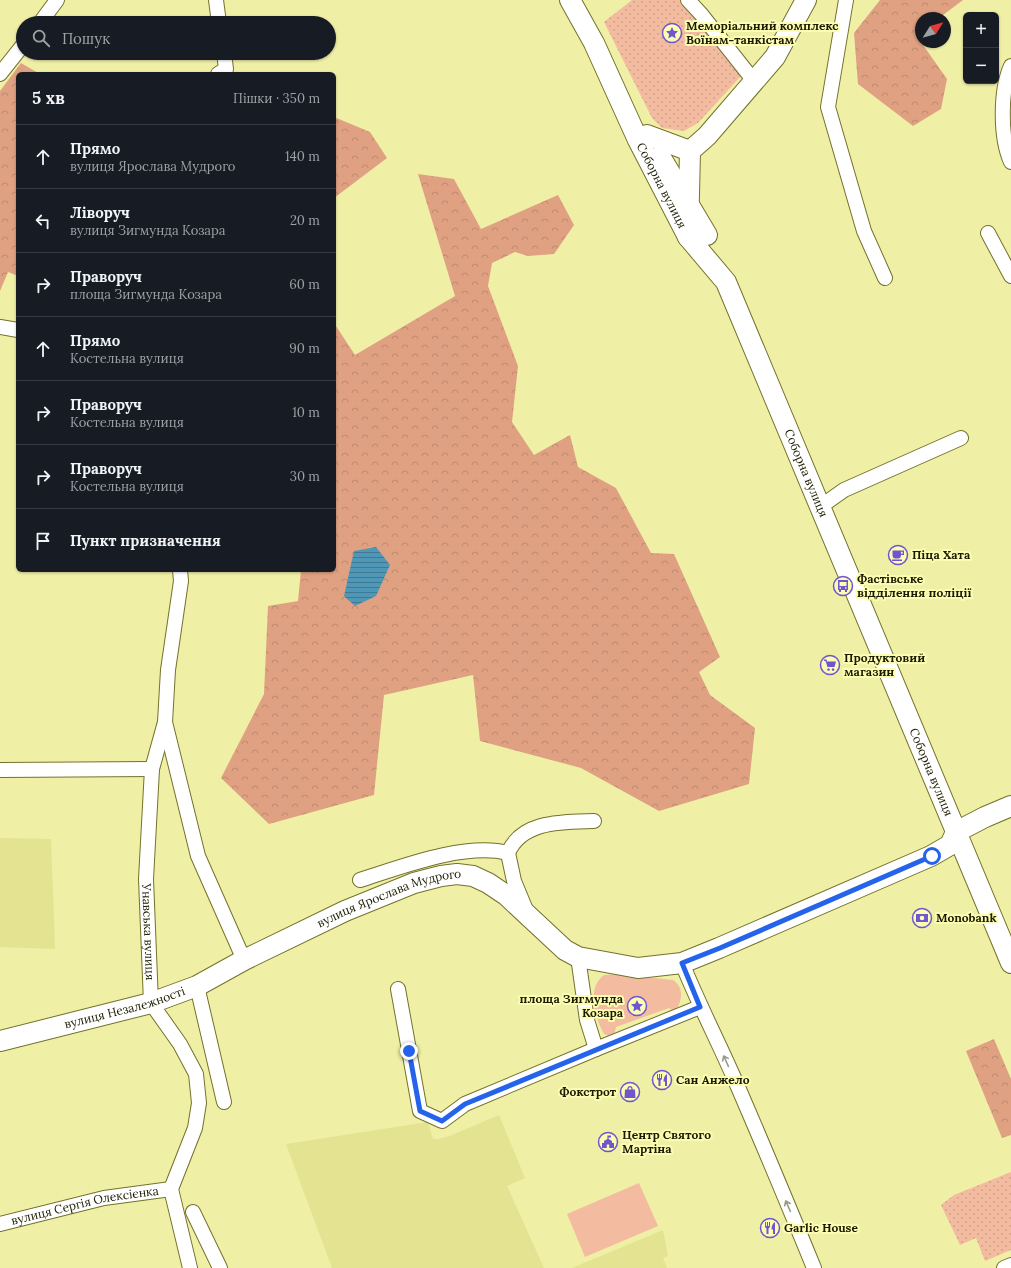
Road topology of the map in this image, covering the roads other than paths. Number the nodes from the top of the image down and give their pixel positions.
1 (57, 0) edge
2 (216, 0) edge
3 (570, 0) edge
4 (688, 0) edge
5 (806, 0) edge
6 (846, 0) edge
7 (45, 16) edge
8 (218, 16) edge
9 (16, 55) edge
10 (225, 60) edge
11 (1011, 66) edge
12 (221, 72) edge
13 (0, 74) edge
14 (754, 81) junction
15 (622, 105) junction
16 (647, 135) junction
17 (707, 136) junction
18 (690, 151) junction
19 (1011, 162) edge
20 (691, 200) junction
21 (988, 233) dead end
22 (698, 236) junction
23 (1011, 276) edge
24 (885, 278) dead end
25 (0, 328) edge
26 (16, 330) edge
27 (961, 438) dead end
28 (820, 507) junction
29 (180, 572) edge
30 (164, 722) junction
31 (152, 769) junction
32 (0, 770) edge
33 (1011, 806) edge
34 (594, 821) dead end
35 (956, 832) junction
36 (508, 854) junction
37 (360, 880) dead end
38 (530, 918) junction
39 (578, 957) junction
40 (244, 960) junction
41 (682, 963) junction
42 (1011, 963) edge
43 (197, 986) junction
44 (398, 989) dead end
45 (151, 1003) junction
46 (700, 1007) junction
47 (0, 1041) edge
48 (596, 1049) junction
49 (224, 1102) dead end
50 (171, 1190) junction
51 (192, 1212) dead end
52 (0, 1224) edge
53 (1011, 1265) edge
54 (190, 1268) edge
55 (220, 1268) edge
56 (814, 1268) edge
57 (1004, 1268) edge

1 - 7 street
2 - 8 street
3 - 15 street, Соборна вулиця
4 - 14 street
5 - 14 street
6 - 24 street
9 - 13 street
10 - 12 street
11 - 19 street
14 - 17 street
15 - 16 street
15 - 20 street
15 - 22 street, Соборна вулиця
16 - 18 street
16 - 20 street
17 - 18 street
17 - 20 street
18 - 20 street
20 - 22 street
21 - 23 street
22 - 28 street, Соборна вулиця
25 - 26 street
27 - 28 street
28 - 35 street, Соборна вулиця
29 - 30 street, Унавська вулиця
30 - 31 street, Унавська вулиця
30 - 40 street, Унавська вулиця
31 - 32 street
31 - 45 street, Унавська вулиця
33 - 35 street, вулиця Ярослава Мудрого
34 - 36 street
35 - 41 street, вулиця Ярослава Мудрого
35 - 42 street, Соборна вулиця
36 - 37 street, вулиця Ярослава Мудрого
36 - 38 street, вулиця Ярослава Мудрого
38 - 39 street, вулиця Ярослава Мудрого
38 - 40 street, вулиця Ярослава Мудрого
39 - 41 street, вулиця Ярослава Мудрого
39 - 48 street
40 - 43 street, вулиця Незалежності
41 - 46 street
43 - 45 street, вулиця Незалежності
43 - 49 street
44 - 48 street
45 - 47 street, вулиця Незалежності
45 - 50 street
46 - 48 street
56 -> 46 street
50 - 52 street, вулиця Сергія Олексієнка
50 - 54 street
51 - 55 street
53 - 57 street

